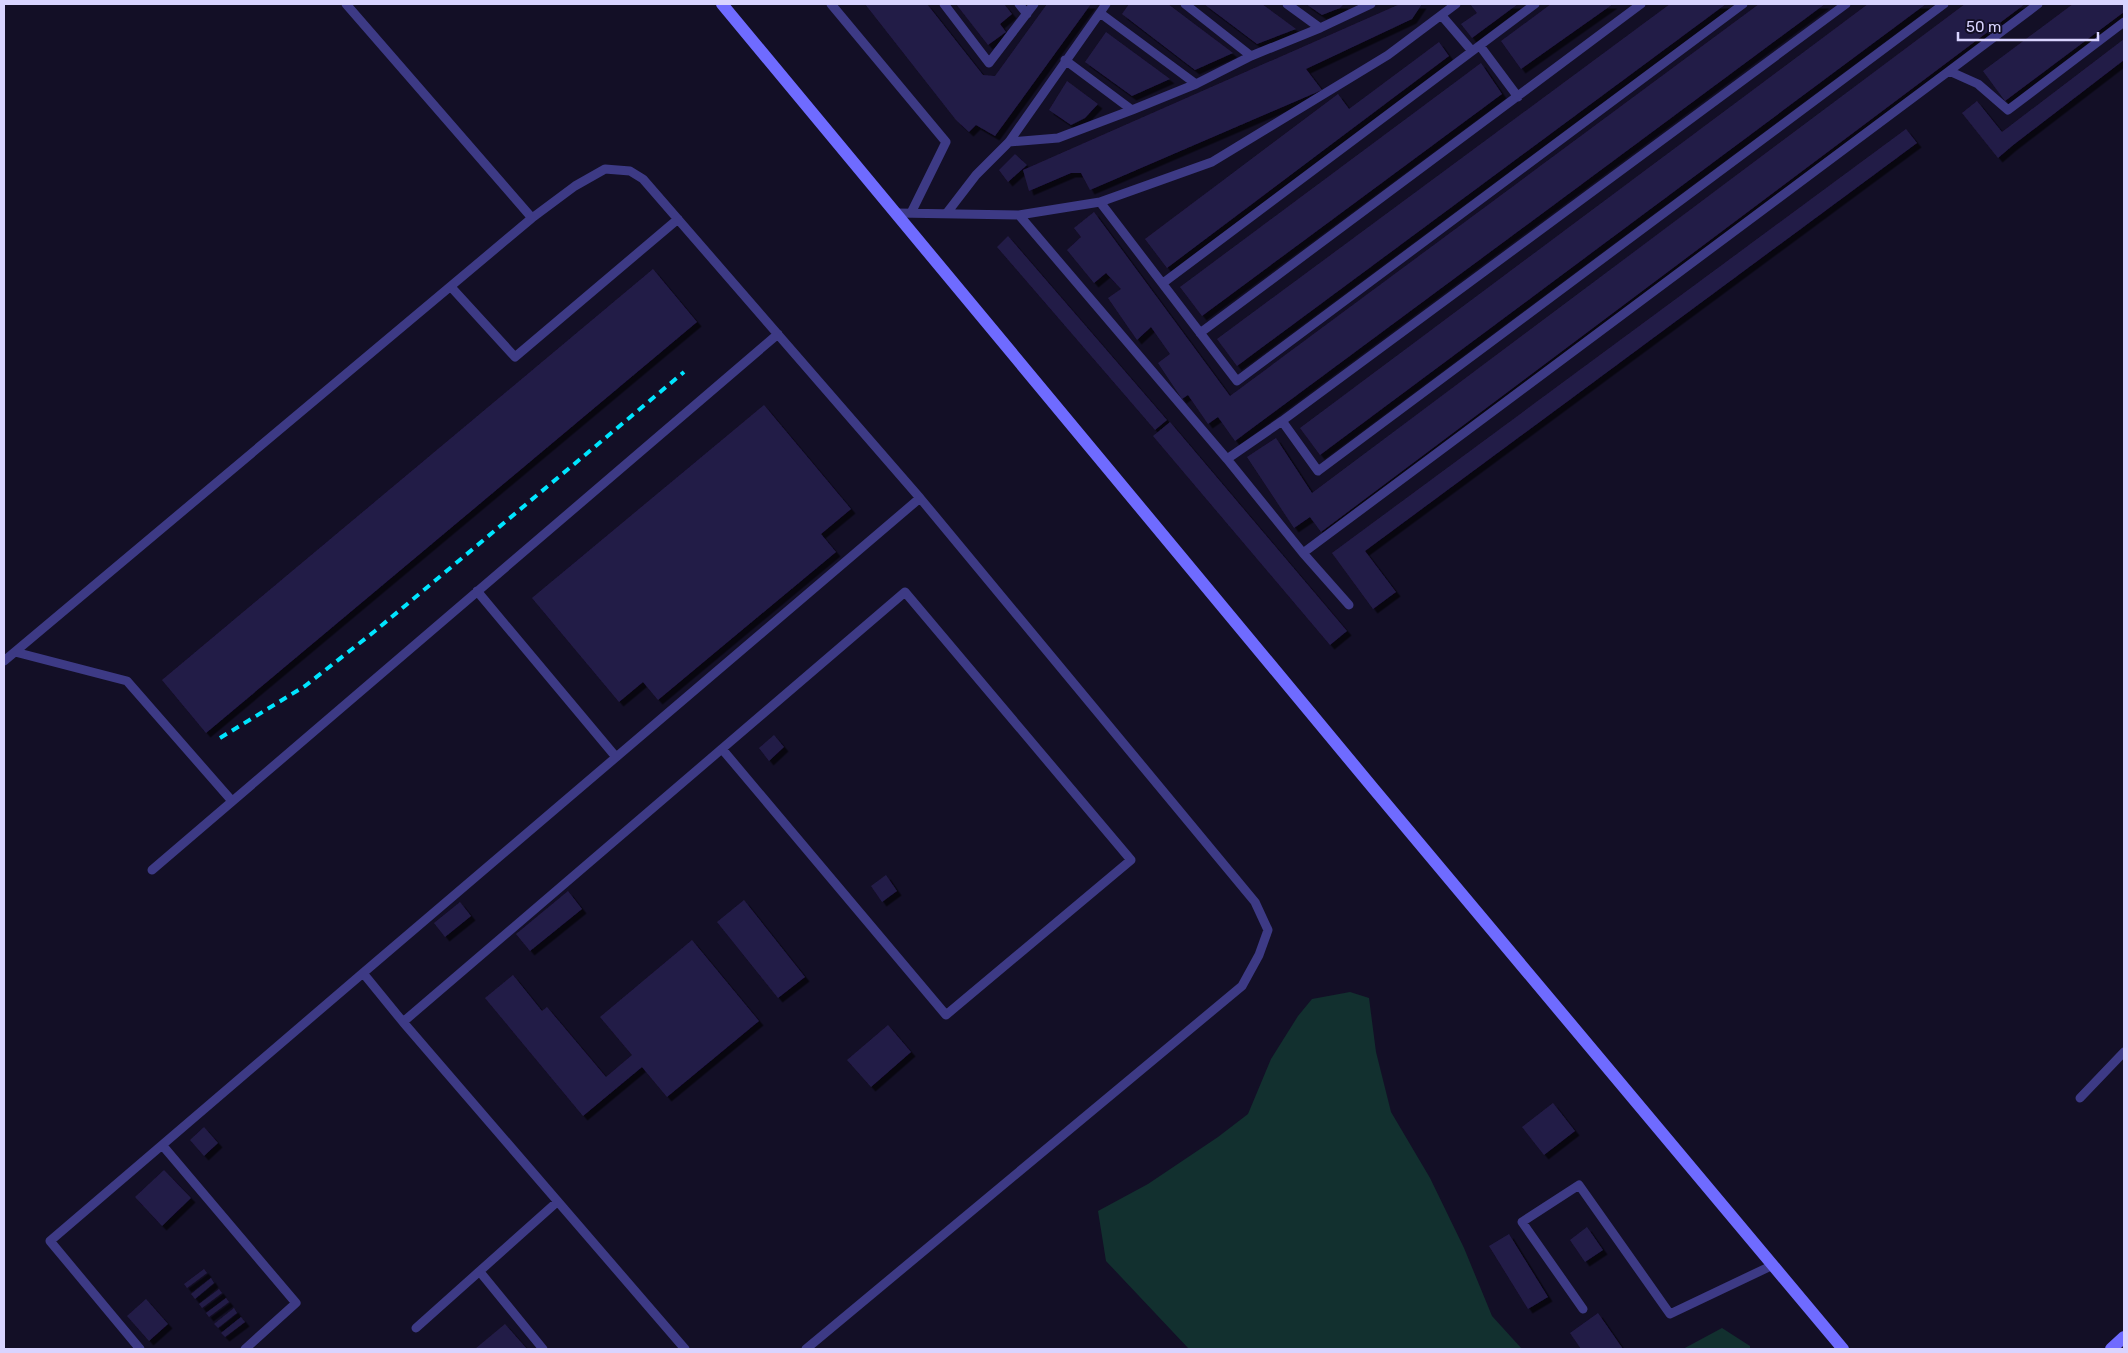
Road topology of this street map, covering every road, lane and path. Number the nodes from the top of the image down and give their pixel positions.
1 (346, 4) edge
2 (722, 4) edge
3 (831, 4) edge
4 (944, 4) edge
5 (1019, 4) edge
6 (1034, 4) edge
7 (1106, 4) edge
8 (1185, 4) edge
9 (1288, 4) edge
10 (1371, 4) edge
11 (1456, 4) edge
12 (1535, 4) edge
13 (1641, 4) edge
14 (1743, 4) edge
15 (1846, 4) edge
16 (1944, 4) edge
17 (2038, 4) edge
18 (1100, 13) junction
19 (1027, 14) junction
20 (1442, 16) junction
21 (2124, 22) edge
22 (1320, 28) junction
23 (1480, 46) junction
24 (1472, 52) junction
25 (1251, 56) junction
26 (1065, 60) junction
27 (1949, 71) junction
28 (1196, 84) junction
29 (1518, 97) junction
30 (1132, 110) junction
31 (1009, 142) junction
32 (1100, 202) junction
33 (912, 213) junction
34 (897, 214) junction
35 (946, 214) junction
36 (1019, 215) junction
37 (532, 218) junction
38 (678, 219) junction
39 (1163, 283) junction
40 (451, 287) junction
41 (1200, 333) junction
42 (778, 334) junction
43 (1282, 421) junction
44 (1227, 459) junction
45 (920, 498) junction
46 (1303, 553) junction
47 (477, 591) junction
48 (1349, 605) dead end
49 (15, 652) junction
50 (4, 662) edge
51 (722, 749) junction
52 (616, 757) junction
53 (232, 801) junction
54 (152, 870) dead end
55 (363, 973) junction
56 (403, 1022) junction
57 (2124, 1052) edge
58 (2080, 1098) dead end
59 (163, 1146) junction
60 (558, 1202) junction
61 (1773, 1265) junction
62 (480, 1272) junction
63 (1583, 1309) dead end
64 (416, 1328) dead end
65 (2124, 1337) edge
66 (140, 1349) edge
67 (245, 1349) edge
68 (543, 1349) edge
69 (685, 1349) edge
70 (806, 1349) edge
71 (1843, 1349) edge
72 (2111, 1349) edge

1 - 37 lane
2 - 34 street
3 - 33 lane
4 - 19 lane
5 - 19 lane
6 - 19 lane
7 - 18 lane
8 - 25 lane
9 - 22 lane
10 - 22 lane
11 - 20 lane
12 - 23 lane
13 - 29 lane
14 - 41 lane
15 - 43 lane
16 - 43 lane
17 - 27 lane
18 - 26 lane
18 - 28 lane
20 - 24 lane
20 - 32 lane
21 - 27 lane
22 - 25 lane
23 - 24 lane
23 - 29 lane
24 - 39 lane
25 - 28 lane
26 - 30 lane
26 - 31 lane
27 - 46 lane
28 - 30 lane
29 - 41 lane
30 - 31 lane
31 - 35 lane
32 - 36 lane
32 - 39 lane
33 - 34 lane
33 - 35 lane
34 - 61 street
35 - 36 lane
36 - 44 lane
37 - 38 lane
37 - 40 lane
38 - 40 lane
38 - 42 lane
39 - 41 lane
40 - 49 lane
42 - 45 lane
42 - 47 lane
43 - 44 lane
44 - 46 lane
45 - 52 lane
45 - 70 lane
46 - 48 lane
47 - 52 lane
47 - 53 lane
49 - 50 lane
49 - 53 lane
51 - 51 lane
51 - 56 lane
52 - 55 lane
53 - 54 lane
55 - 56 lane
55 - 59 lane
56 - 60 lane
57 - 58 lane
59 - 66 lane
59 - 67 lane
60 - 62 lane
60 - 69 lane
61 - 63 lane
61 - 71 street
62 - 64 lane
62 - 68 lane
65 - 72 street

